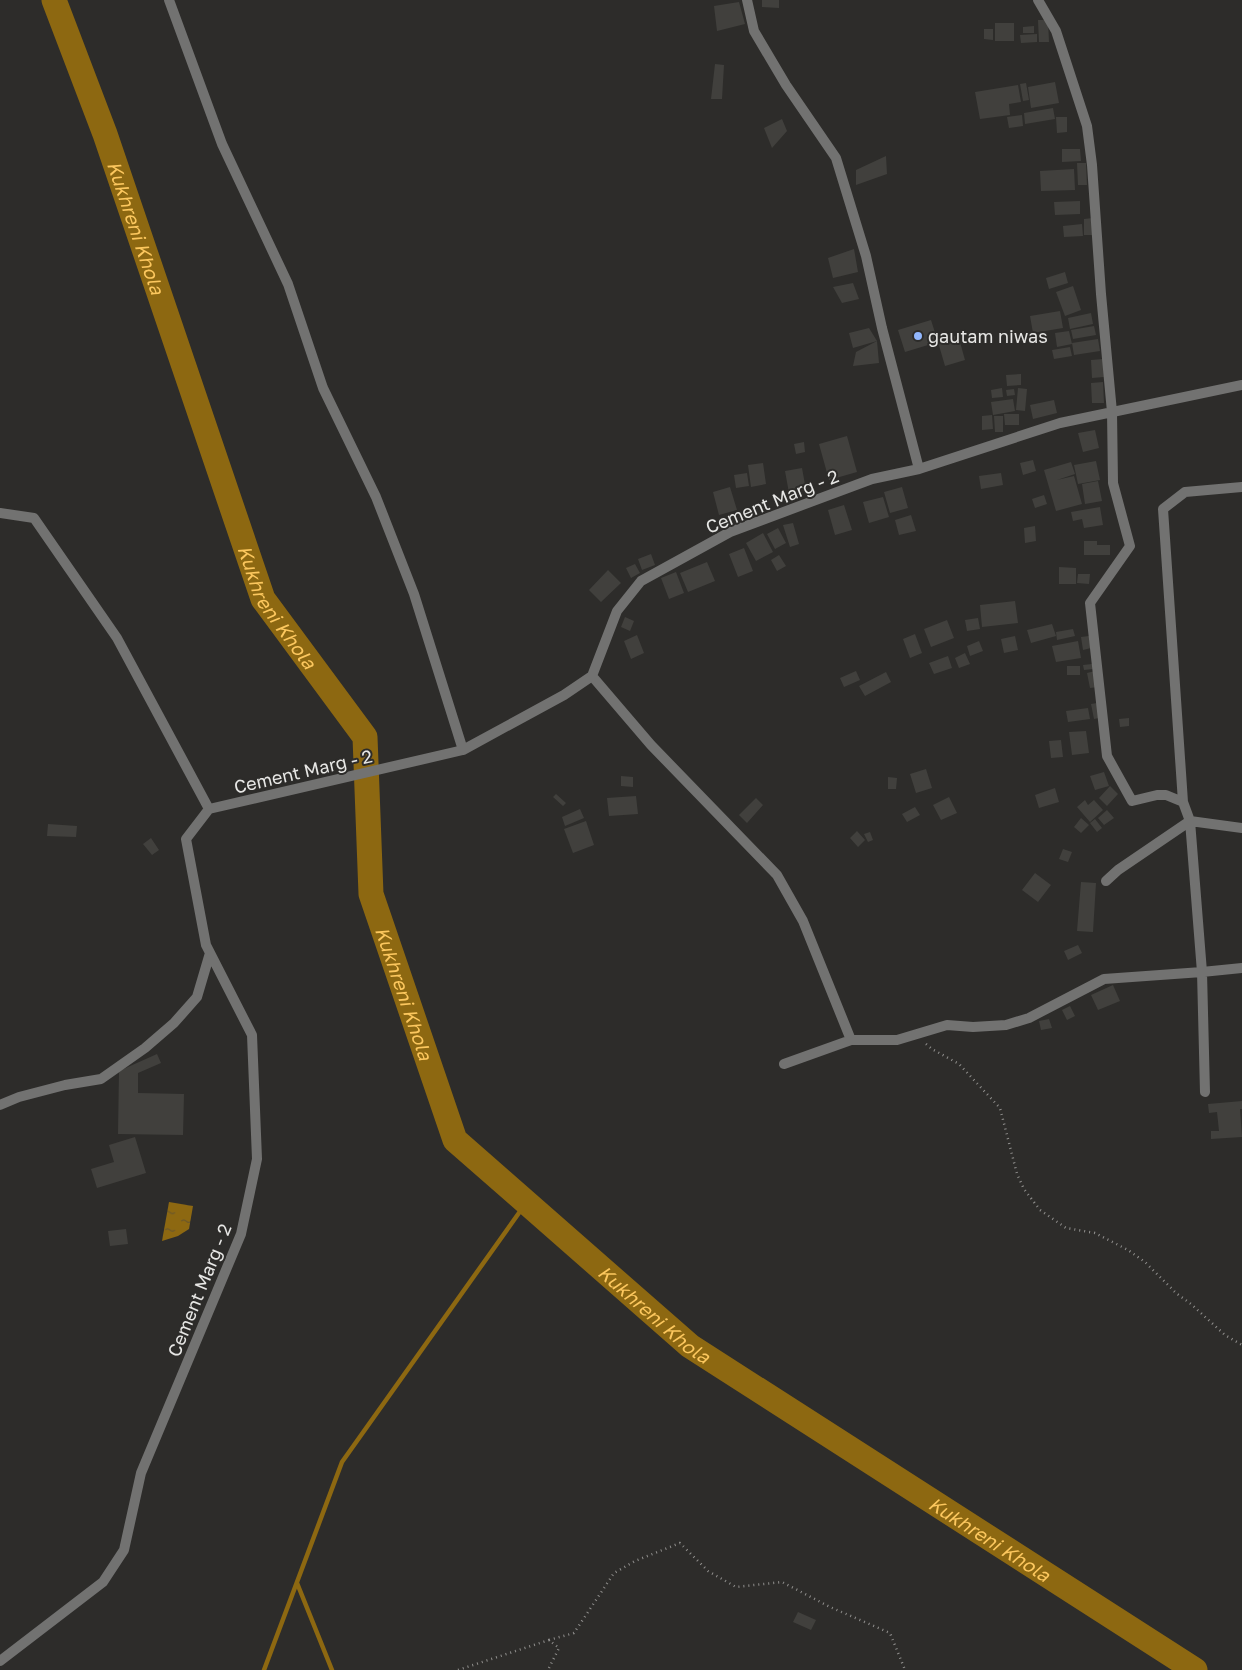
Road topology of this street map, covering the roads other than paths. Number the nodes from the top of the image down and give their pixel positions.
1 (169, 0) edge
2 (747, 0) edge
3 (1038, 0) edge
4 (1242, 385) edge
5 (1112, 412) junction
6 (919, 469) junction
7 (1242, 487) edge
8 (0, 513) edge
9 (592, 676) junction
10 (463, 750) junction
11 (1183, 802) junction
12 (209, 808) junction
13 (1190, 821) junction
14 (1242, 828) edge
15 (1106, 882) dead end
16 (210, 954) junction
17 (1242, 968) edge
18 (1202, 972) junction
19 (851, 1040) junction
20 (784, 1064) dead end
21 (1205, 1092) dead end
22 (0, 1105) edge
23 (0, 1661) edge

1 - 10 street
2 - 6 street
3 - 5 street
4 - 5 street, Cement Marg - 2
5 - 6 street, Cement Marg - 2
5 - 11 street
6 - 9 street, Cement Marg - 2
7 - 11 street
8 - 12 street
9 - 10 street, Cement Marg - 2
9 - 19 street
10 - 12 street, Cement Marg - 2
11 - 13 street
12 - 16 street, Cement Marg - 2
13 - 14 street
13 - 15 street
13 - 18 street
16 - 22 street
16 - 23 street, Cement Marg - 2
17 - 18 street
18 - 19 street
18 - 21 street
19 - 20 street

